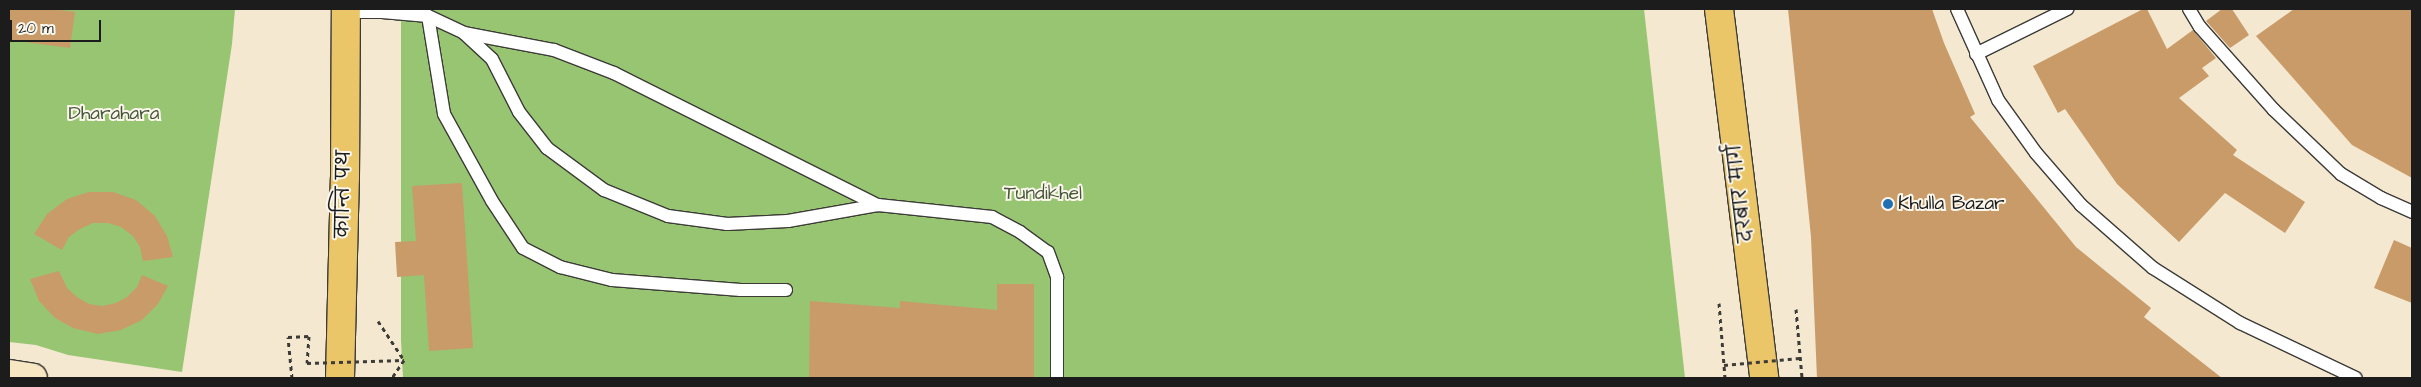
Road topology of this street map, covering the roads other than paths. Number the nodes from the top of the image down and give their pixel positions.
1 (1719, 9) edge
2 (1957, 9) edge
3 (2067, 9) edge
4 (2189, 9) edge
5 (346, 10) edge
6 (428, 16) junction
7 (464, 33) junction
8 (1976, 54) junction
9 (878, 205) junction
10 (2412, 212) edge
11 (786, 290) dead end
12 (9, 374) edge
13 (33, 378) edge
14 (340, 378) edge
15 (1057, 378) edge
16 (1764, 378) edge
17 (2356, 378) edge

1 - 16 main road, दरबार मार्ग
2 - 8 lane
3 - 8 lane
4 - 10 lane
5 - 6 lane
5 - 14 main road, कान्ति पथ
6 - 7 lane
6 - 11 lane
7 - 9 lane
7 - 9 lane
8 - 17 lane
9 - 15 lane
12 - 13 street

